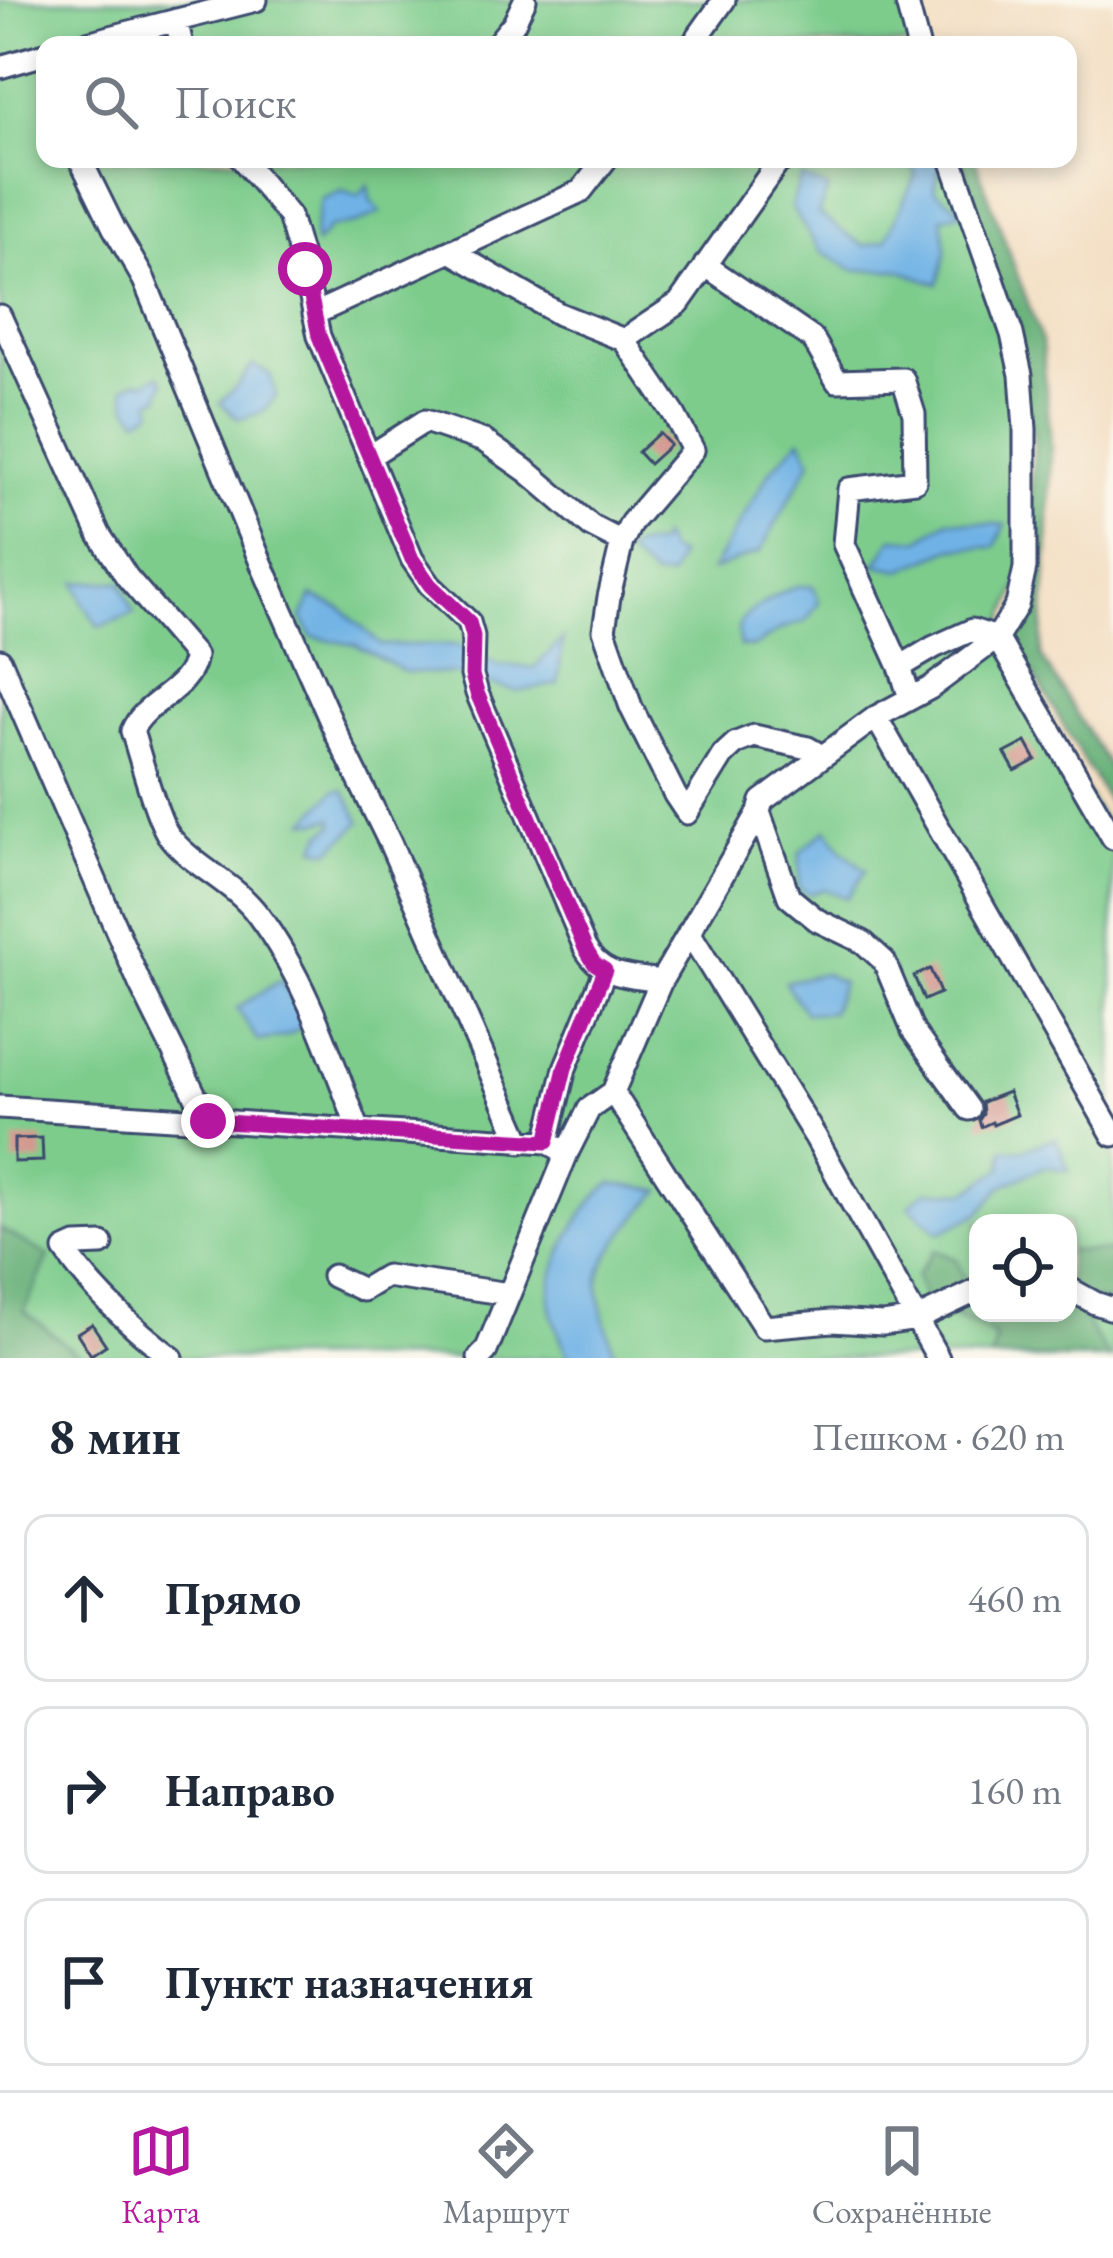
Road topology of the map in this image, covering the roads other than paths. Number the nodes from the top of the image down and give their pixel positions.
1 (256, 0) edge
2 (525, 0) edge
3 (724, 0) edge
4 (906, 0) edge
5 (167, 14) edge
6 (105, 36) edge
7 (503, 36) edge
8 (698, 36) edge
9 (916, 36) edge
10 (0, 57) edge
11 (36, 57) edge
12 (0, 67) edge
13 (85, 168) edge
14 (249, 168) edge
15 (599, 168) edge
16 (774, 168) edge
17 (954, 168) edge
18 (452, 252) junction
19 (705, 265) junction
20 (314, 314) junction
21 (0, 316) edge
22 (624, 340) junction
23 (370, 456) junction
24 (622, 542) junction
25 (997, 638) junction
26 (0, 660) edge
27 (900, 668) junction
28 (910, 698) junction
29 (876, 717) junction
30 (822, 756) junction
31 (758, 812) junction
32 (1113, 838) edge
33 (689, 932) junction
34 (605, 970) junction
35 (661, 981) junction
36 (613, 1092) junction
37 (0, 1107) edge
38 (969, 1108) dead end
39 (208, 1121) junction
40 (359, 1131) junction
41 (1113, 1135) edge
42 (521, 1142) junction
43 (557, 1147) junction
44 (102, 1244) dead end
45 (333, 1276) dead end
46 (1077, 1293) edge
47 (509, 1294) junction
48 (969, 1294) edge
49 (1113, 1309) edge
50 (917, 1319) junction
51 (486, 1356) edge
52 (172, 1358) edge
53 (938, 1358) edge

1 - 5 street
2 - 7 street
3 - 8 street
4 - 9 street
5 - 6 street
10 - 12 street
11 - 12 street
13 - 42 street
14 - 20 street
15 - 18 street
16 - 19 street
17 - 25 street
18 - 20 street
18 - 22 street
19 - 22 street
19 - 27 street
20 - 23 street
21 - 40 street
22 - 24 street
23 - 24 street
23 - 34 street
24 - 30 street
25 - 27 street
25 - 28 street
25 - 32 street
26 - 39 street
27 - 28 street
28 - 29 street
29 - 30 street
29 - 41 street
30 - 31 street
31 - 33 street
31 - 38 street
33 - 35 street
33 - 50 street
34 - 35 street
34 - 43 street
35 - 36 street
36 - 43 street
36 - 50 street
37 - 39 street
39 - 40 street
40 - 42 street
42 - 43 street
43 - 47 street
44 - 52 street
45 - 47 street
46 - 49 street
47 - 51 street
48 - 50 street
50 - 53 street

